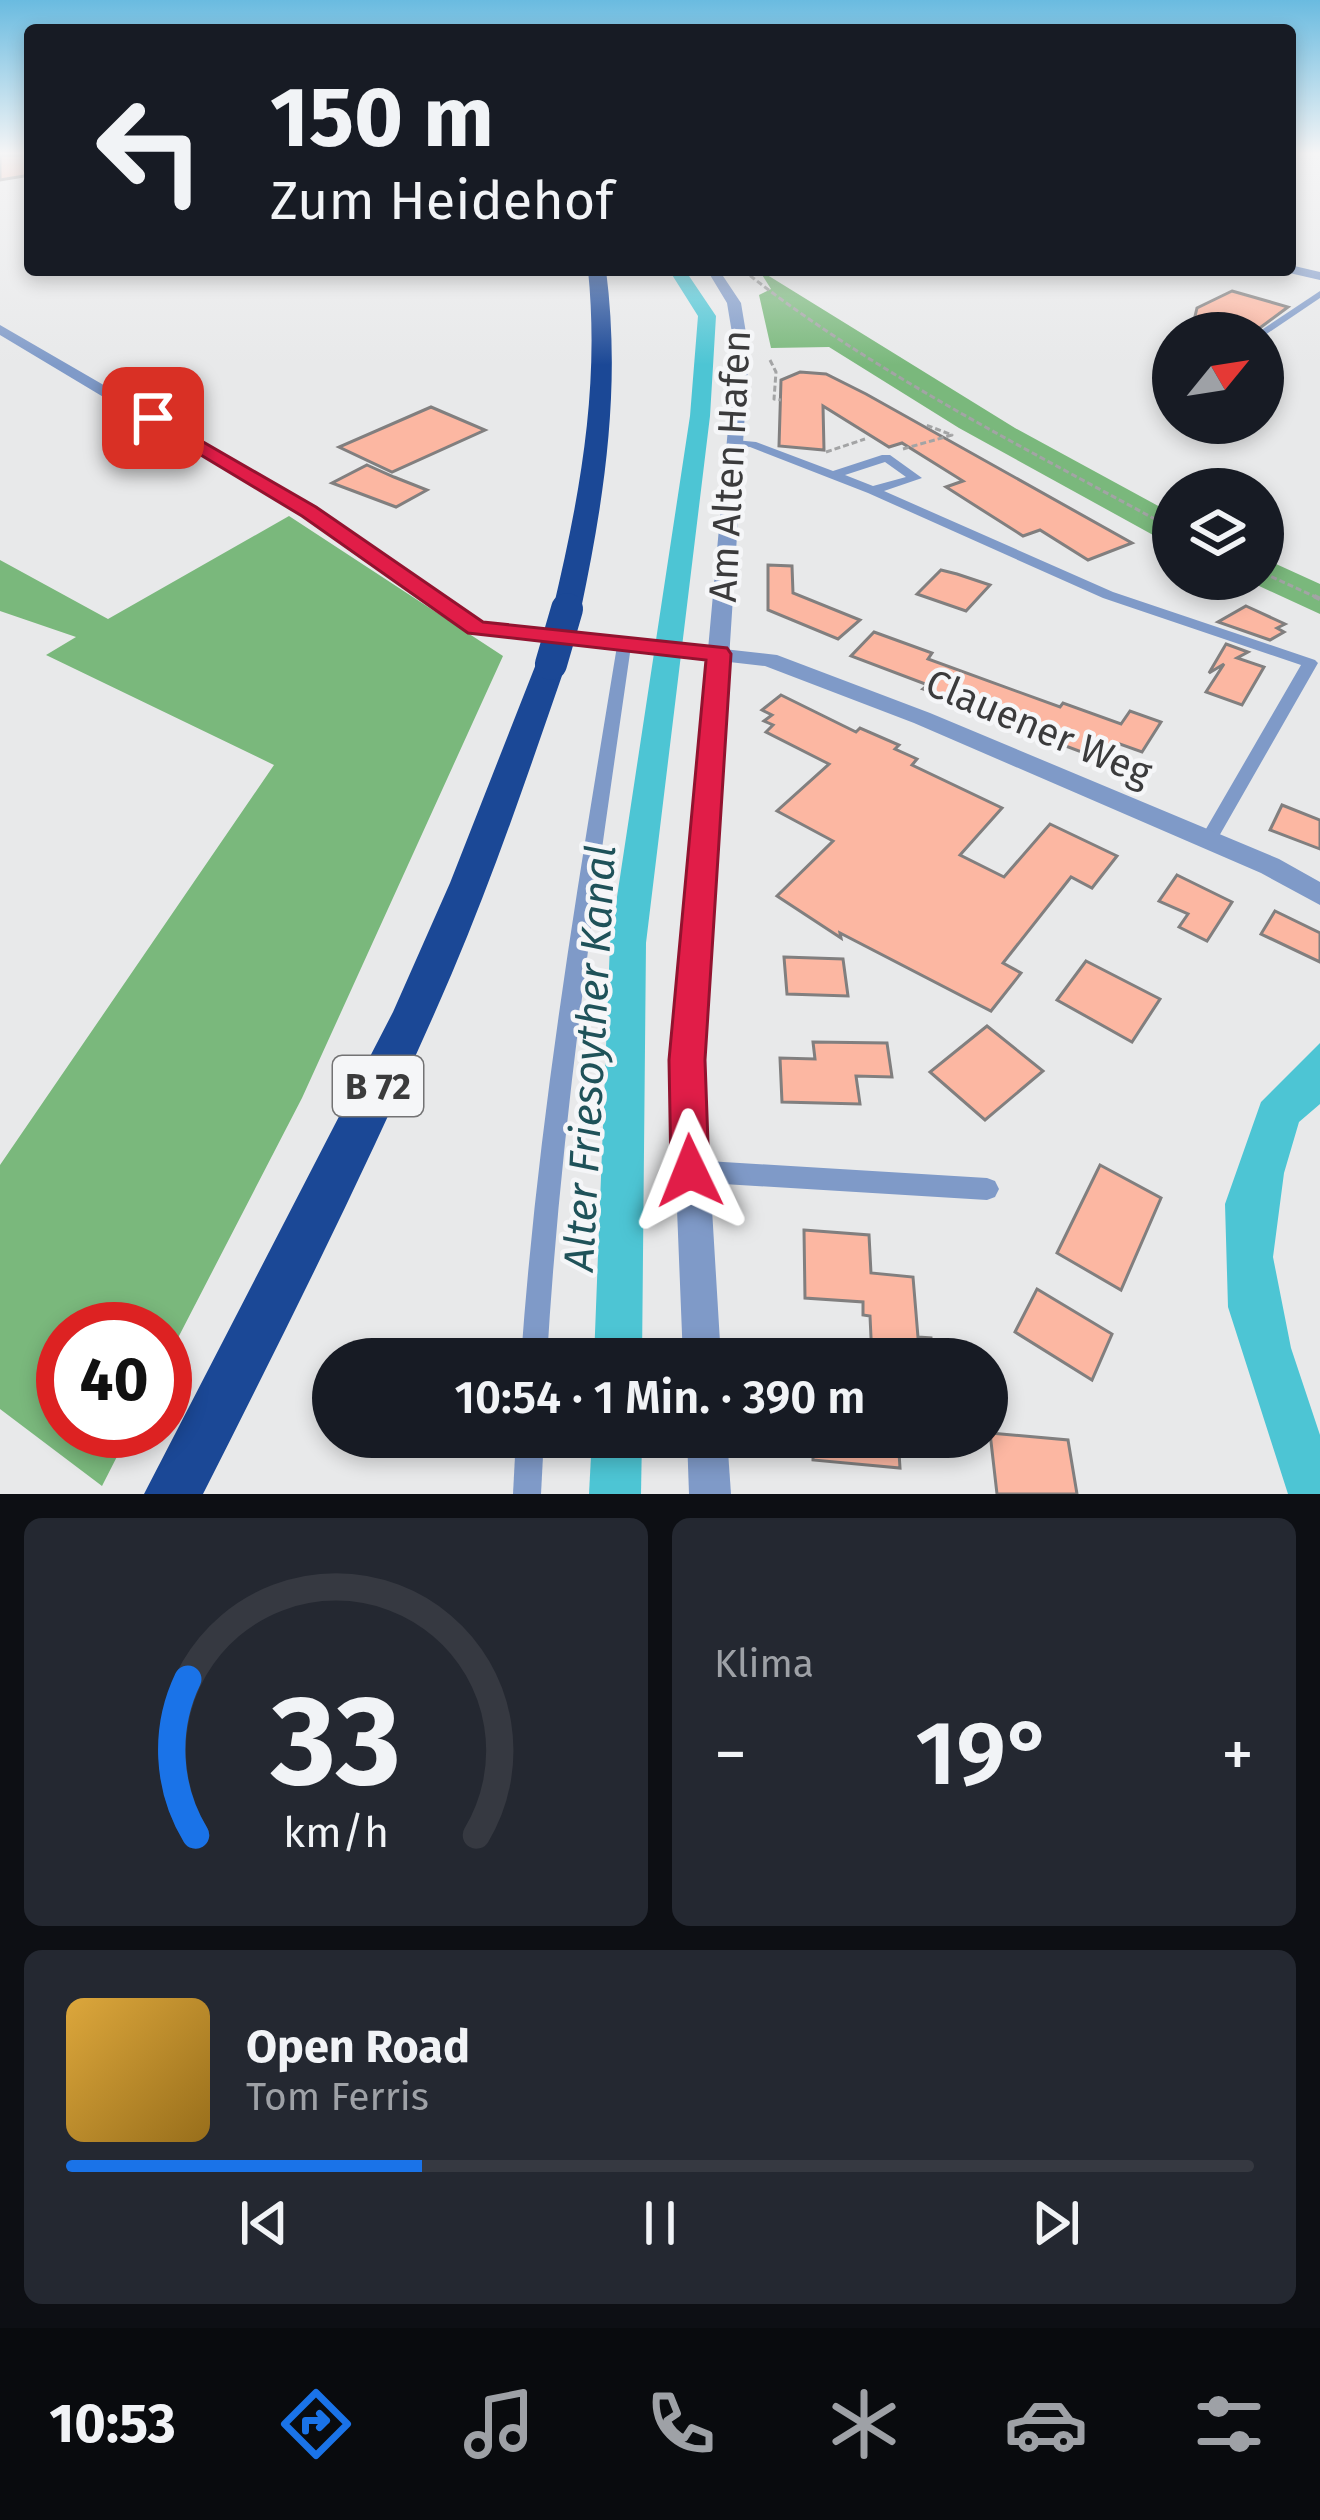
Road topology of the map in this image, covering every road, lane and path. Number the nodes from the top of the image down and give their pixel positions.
1 (598, 276) edge
2 (717, 276) edge
3 (751, 276) edge
4 (1320, 294) edge
5 (1284, 318) edge
6 (0, 329) edge
7 (770, 360) dead end
8 (781, 400) dead end
9 (926, 425) dead end
10 (865, 440) dead end
11 (735, 443) junction
12 (886, 458) junction
13 (798, 462) junction
14 (833, 475) junction
15 (872, 490) junction
16 (1152, 518) edge
17 (1284, 583) edge
18 (1320, 599) edge
19 (624, 646) junction
20 (718, 654) junction
21 (1208, 841) junction
22 (1320, 895) edge
23 (690, 1171) junction
24 (987, 1189) dead end
25 (535, 1338) edge
26 (701, 1338) edge
27 (529, 1458) edge
28 (708, 1458) edge
29 (173, 1494) edge
30 (527, 1494) edge
31 (710, 1494) edge

1 - 29 highway, B 72, bridge
2 - 11 street, Am Alten Hafen
3 - 16 path
4 - 5 lane
6 - 19 street, Clauener Weg
7 - 8 path
9 - 12 path
10 - 13 path
11 - 13 lane
11 - 20 street, Am Alten Hafen
12 - 14 lane
12 - 15 lane
13 - 14 lane
14 - 15 lane
15 - 21 lane
17 - 18 path
19 - 20 street, Clauener Weg
19 - 25 lane
20 - 21 street, Clauener Weg
20 - 23 street, Am Alten Hafen
21 - 22 street, Clauener Weg
23 - 24 lane
23 - 26 street, Am Alten Hafen
27 - 30 lane
28 - 31 street

